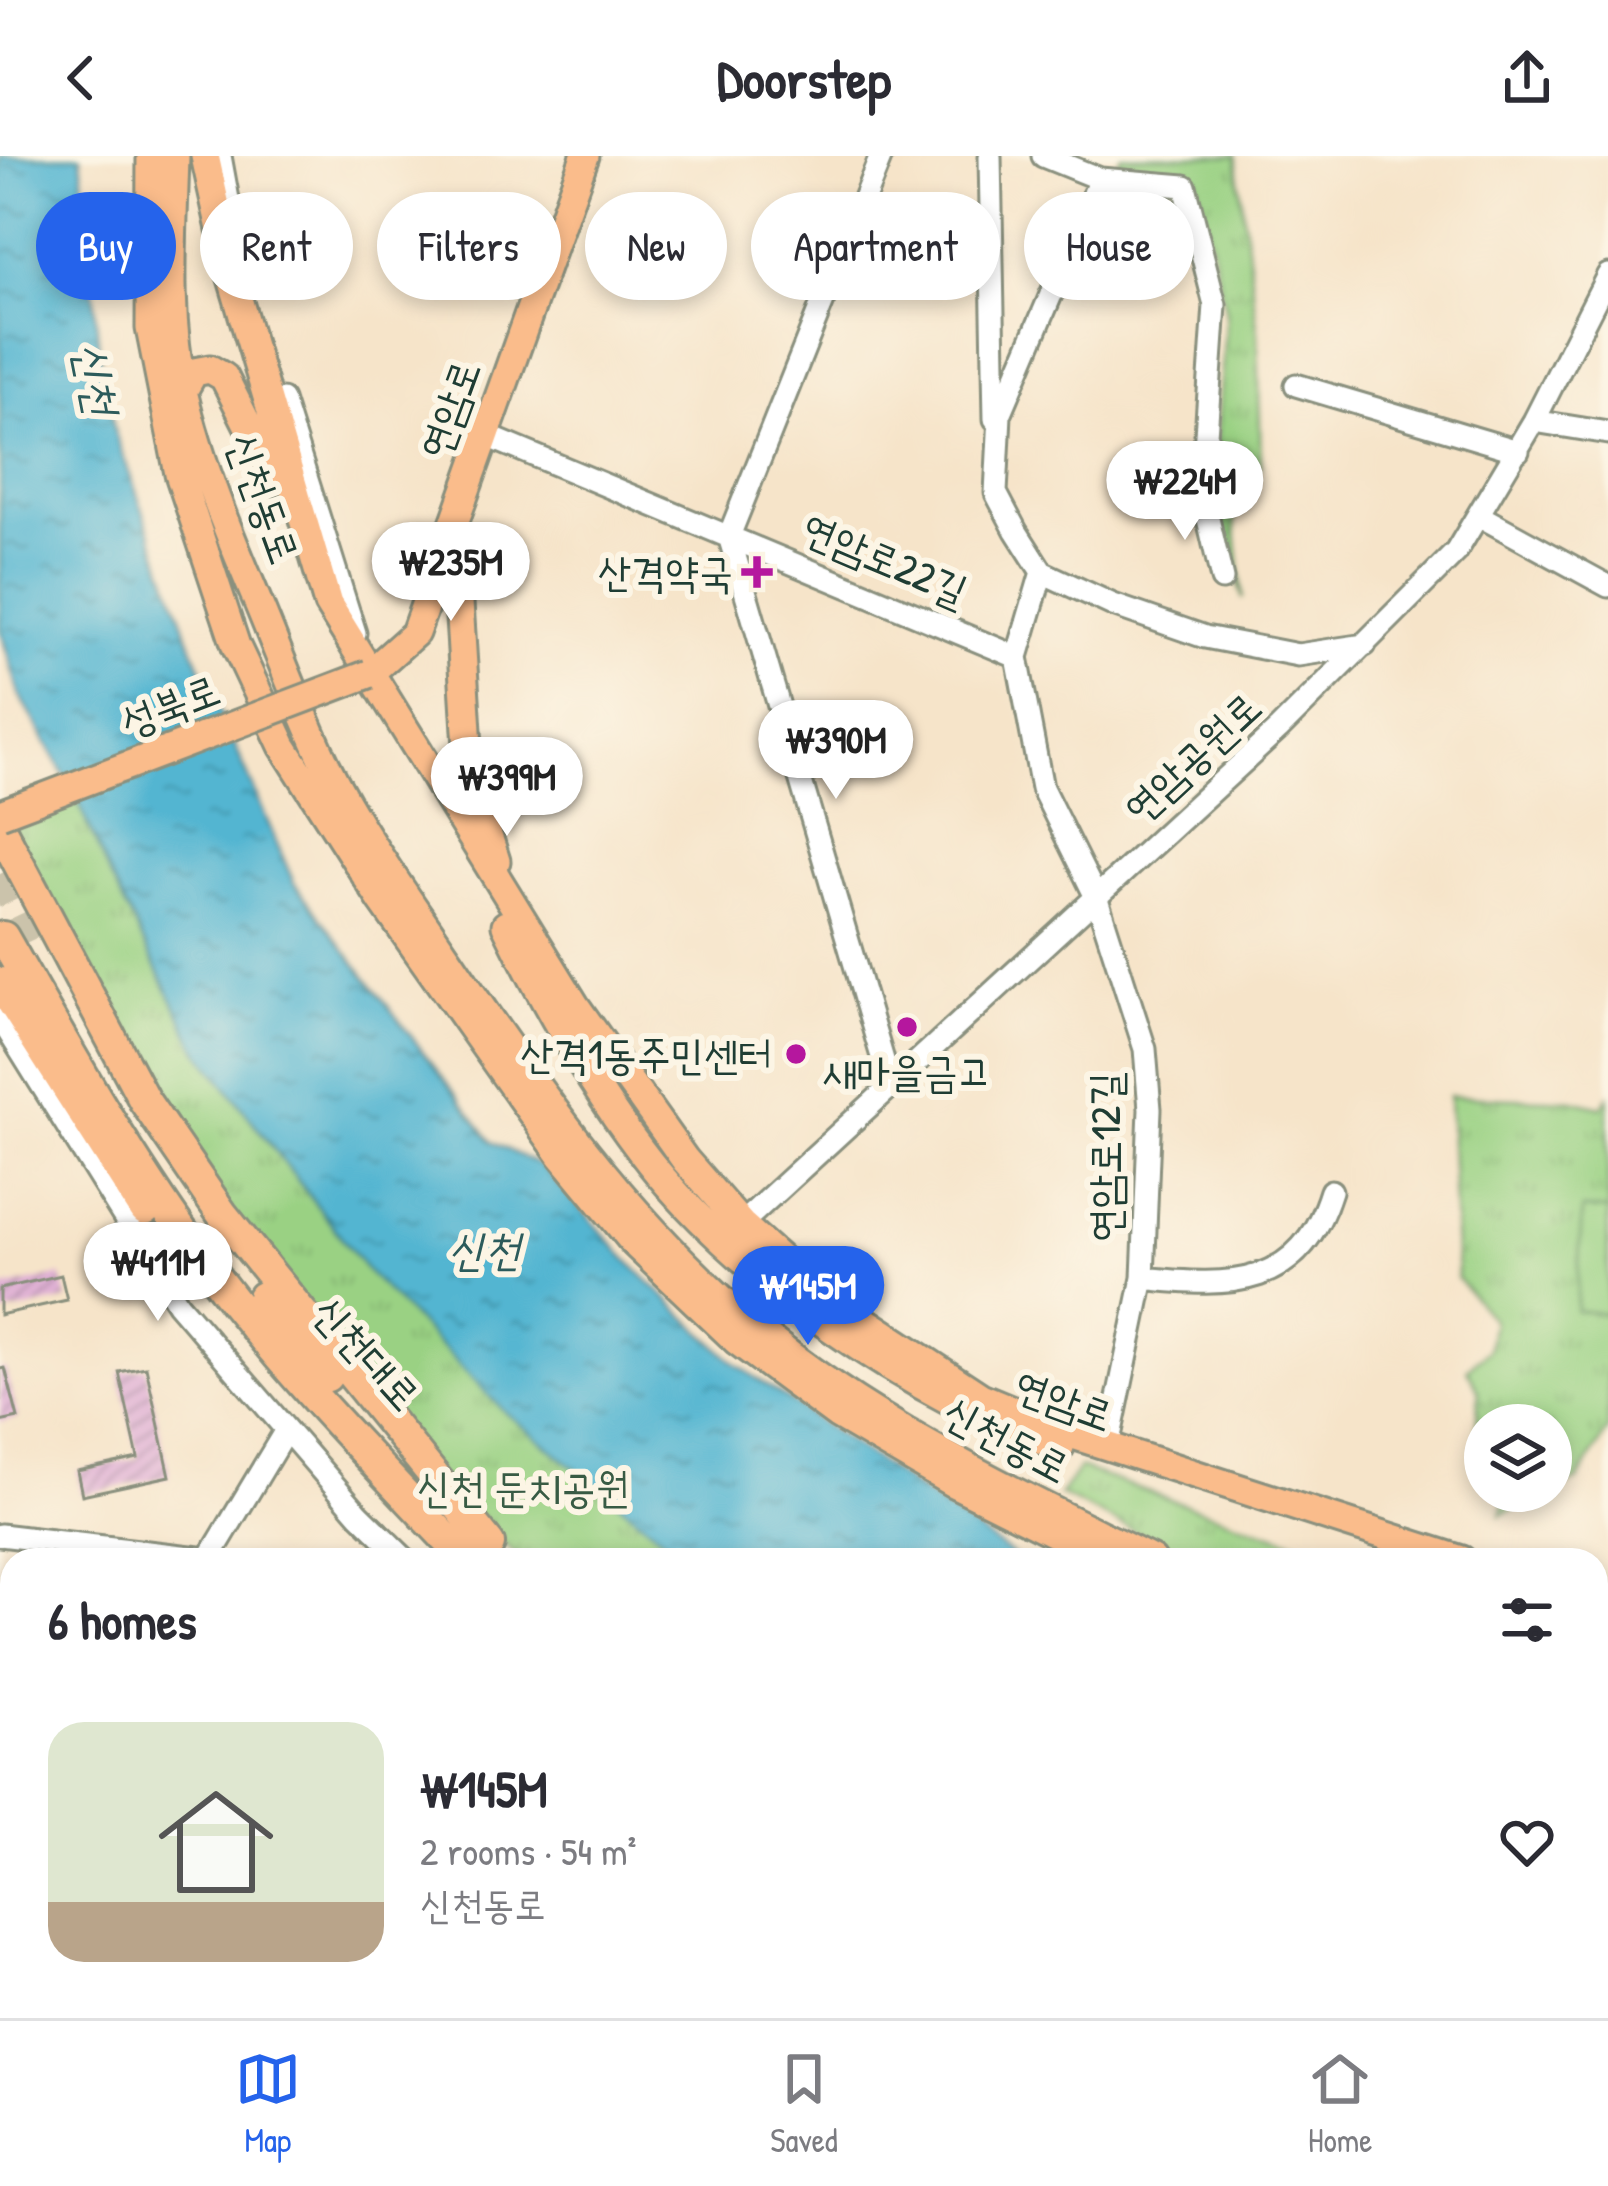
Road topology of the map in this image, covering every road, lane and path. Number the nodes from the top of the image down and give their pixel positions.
1 (151, 156) edge
2 (176, 156) edge
3 (205, 156) edge
4 (220, 156) edge
5 (585, 156) edge
6 (880, 156) edge
7 (990, 156) edge
8 (1043, 156) edge
9 (1100, 179) junction
10 (1608, 275) edge
11 (1296, 385) dead end
12 (183, 391) junction
13 (1534, 422) junction
14 (1608, 433) edge
15 (485, 435) junction
16 (995, 447) junction
17 (1518, 451) junction
18 (1478, 515) junction
19 (454, 522) junction
20 (729, 536) junction
21 (308, 549) junction
22 (1042, 572) junction
23 (1222, 579) dead end
24 (1608, 586) edge
25 (1366, 645) junction
26 (1017, 657) junction
27 (369, 674) junction
28 (451, 810) junction
29 (0, 814) edge
30 (0, 828) edge
31 (0, 893) edge
32 (32, 897) junction
33 (1097, 899) junction
34 (510, 902) junction
35 (18, 939) tunnel mouth
36 (0, 983) edge
37 (0, 1018) edge
38 (890, 1084) junction
39 (1331, 1191) dead end
40 (741, 1224) junction
41 (1143, 1278) junction
42 (286, 1430) junction
43 (1108, 1446) junction
44 (0, 1535) edge
45 (113, 1548) edge
46 (215, 1548) edge
47 (395, 1548) edge
48 (464, 1548) edge
49 (474, 1548) edge
50 (475, 1548) edge
51 (1084, 1548) edge
52 (1128, 1548) edge
53 (1424, 1548) edge
54 (1425, 1548) edge

1 - 51 main road, 신천동로
2 - 12 main road, 신천동로
3 - 21 main road
4 - 27 street
5 - 15 main road, 연암로
6 - 20 street
7 - 16 street
8 - 9 street
9 - 16 street
9 - 23 street
10 - 13 street, 연암공원로
11 - 17 street
12 - 21 main road
12 - 52 main road, 신천동로
13 - 14 street
13 - 17 street, 연암공원로
15 - 19 main road, 연암로
15 - 20 street, 연암로22길
16 - 22 street
17 - 18 street, 연암공원로
18 - 24 street
18 - 25 street, 연암공원로
19 - 27 main road, 연암로
19 - 34 main road
20 - 26 street, 연암로22길
20 - 38 street
21 - 27 main road
22 - 25 street
22 - 26 street
25 - 33 street, 연암공원로
26 - 33 street
27 - 28 main road
27 - 29 main road, 성북로, bridge
28 - 34 main road
28 - 53 main road, 연암로
30 - 32 highway
31 - 32 highway
32 - 50 highway
33 - 38 street, 연암공원로
33 - 41 street, 연암로12길
34 - 40 main road, 연암로
35 - 49 highway, 신천대로
36 - 48 highway
37 - 42 street
38 - 40 street, 연암공원로
39 - 41 street, 연암로12길
40 - 43 main road, 연암로
41 - 43 street, 연암로12길
42 - 46 street
42 - 47 street
43 - 54 main road, 연암로
44 - 45 street

